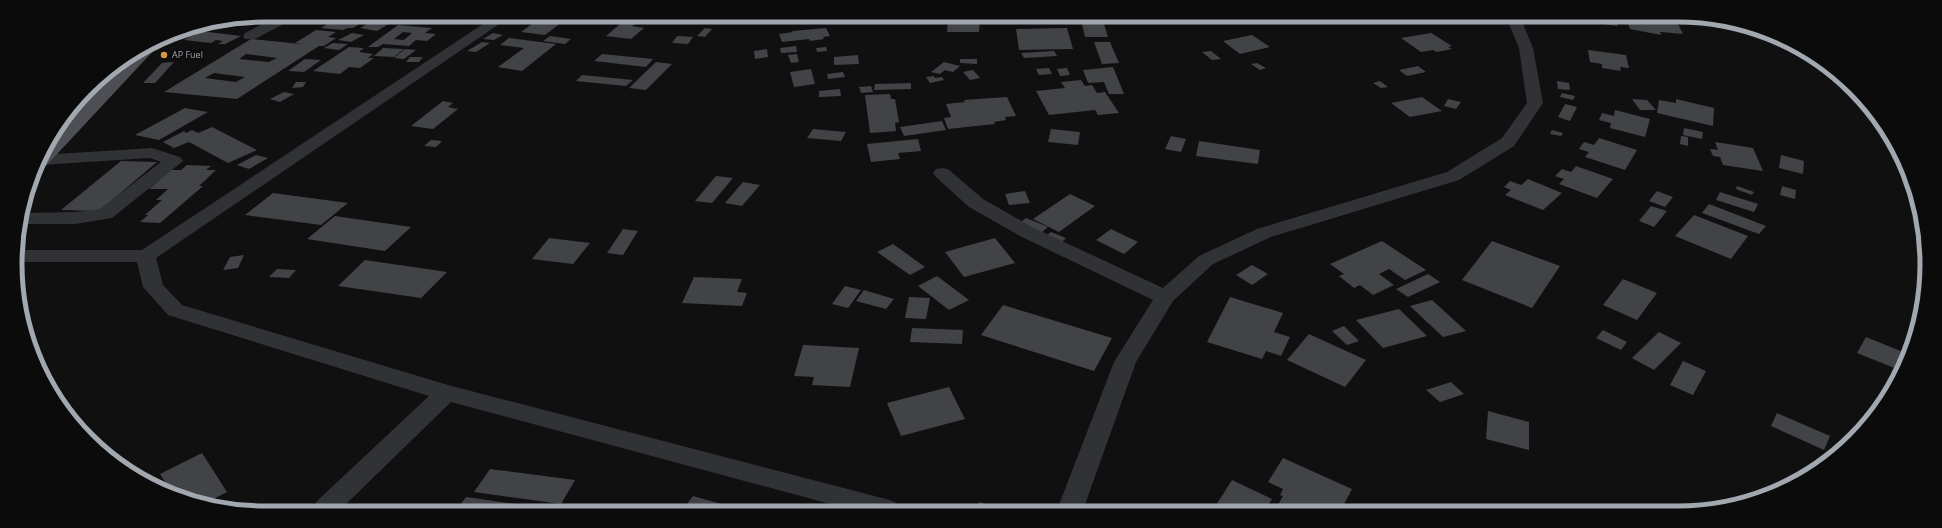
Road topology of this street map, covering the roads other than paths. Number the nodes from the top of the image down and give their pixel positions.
1 (277, 22) edge
2 (495, 22) edge
3 (1515, 22) edge
4 (250, 36) dead end
5 (139, 57) edge
6 (50, 152) edge
7 (45, 162) edge
8 (942, 173) dead end
9 (27, 218) edge
10 (22, 256) edge
11 (146, 256) junction
12 (1165, 297) junction
13 (447, 393) junction
14 (328, 506) edge
15 (875, 506) edge
16 (1071, 506) edge

1 - 4 street
2 - 11 street
3 - 12 street
5 - 6 main road
7 - 9 street
8 - 12 street
10 - 11 street
11 - 13 street
12 - 16 street
13 - 14 street
13 - 15 street

